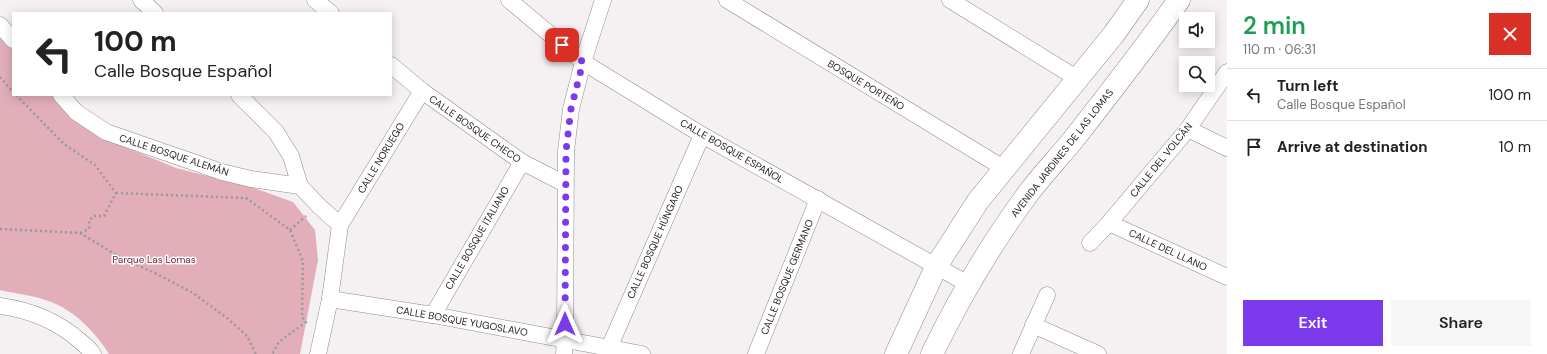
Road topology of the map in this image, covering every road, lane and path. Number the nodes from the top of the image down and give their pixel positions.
1 (141, 0) edge
2 (316, 0) edge
3 (508, 0) edge
4 (603, 0) edge
5 (728, 0) edge
6 (950, 0) edge
7 (1138, 0) edge
8 (1179, 0) edge
9 (153, 12) edge
10 (330, 12) edge
11 (0, 25) edge
12 (12, 39) edge
13 (583, 62) junction
14 (392, 65) edge
15 (1227, 72) edge
16 (0, 78) edge
17 (1078, 79) junction
18 (12, 91) edge
19 (422, 91) junction
20 (17, 96) edge
21 (62, 96) edge
22 (240, 96) edge
23 (1188, 129) junction
24 (702, 135) junction
25 (1227, 148) edge
26 (522, 162) junction
27 (1005, 169) junction
28 (565, 184) junction
29 (300, 186) junction
30 (116, 193) junction
31 (818, 200) junction
32 (319, 206) junction
33 (1109, 223) junction
34 (340, 225) junction
35 (0, 229) edge
36 (290, 230) junction
37 (80, 234) junction
38 (1090, 243) dead end
39 (937, 265) junction
40 (1227, 277) edge
41 (968, 284) junction
42 (1047, 295) dead end
43 (330, 299) junction
44 (0, 306) edge
45 (433, 314) junction
46 (1033, 325) junction
47 (564, 347) edge
48 (609, 348) junction
49 (93, 354) edge
50 (256, 354) edge
51 (272, 354) edge
52 (318, 354) edge
53 (642, 354) edge
54 (756, 354) edge
55 (896, 354) edge
56 (932, 354) edge
57 (1021, 354) edge
58 (1098, 354) edge

1 - 9 street
2 - 10 street
3 - 13 street, CALLE BOSQUE ESPAÑOL
4 - 13 street
5 - 27 street, BOSQUE PORTEÑO
6 - 17 street
7 - 17 street
8 - 41 street, AVENIDA JARDINES DE LAS LOMAS
11 - 12 street
13 - 24 street, CALLE BOSQUE ESPAÑOL
13 - 28 street
14 - 19 street, CALLE BOSQUE CHECO
15 - 23 street, CALLE DEL VOLCÁN
16 - 18 path
17 - 27 street
19 - 26 street, CALLE BOSQUE CHECO
19 - 34 street, CALLE NORUEGO
20 - 30 path
21 - 29 street, CALLE BOSQUE ALEMÁN
22 - 29 street
23 - 25 street
23 - 33 street, CALLE DEL VOLCÁN
24 - 31 street, CALLE BOSQUE ESPAÑOL
24 - 48 street, CALLE BOSQUE HÚNGARO
26 - 28 street, CALLE BOSQUE CHECO
26 - 45 street, CALLE BOSQUE ITALIANO
27 - 39 street
28 - 47 street
29 - 32 street
30 - 36 path
30 - 37 path
31 - 39 street, CALLE BOSQUE ESPAÑOL
31 - 54 street, CALLE BOSQUE GERMANO
32 - 34 street
32 - 36 path
33 - 38 street, CALLE DEL VOLCÁN
33 - 40 street, CALLE DEL LLANO
34 - 43 street
35 - 37 path
36 - 51 path
37 - 50 path
39 - 41 street, CALLE BOSQUE ESPAÑOL
39 - 55 street
41 - 56 street, AVENIDA JARDINES DE LAS LOMAS
42 - 46 street
43 - 45 street, CALLE BOSQUE YUGOSLAVO
43 - 52 street
44 - 49 street
45 - 47 street, CALLE BOSQUE YUGOSLAVO
46 - 57 street
46 - 58 street
47 - 48 street, CALLE BOSQUE YUGOSLAVO
48 - 53 street, CALLE BOSQUE YUGOSLAVO

